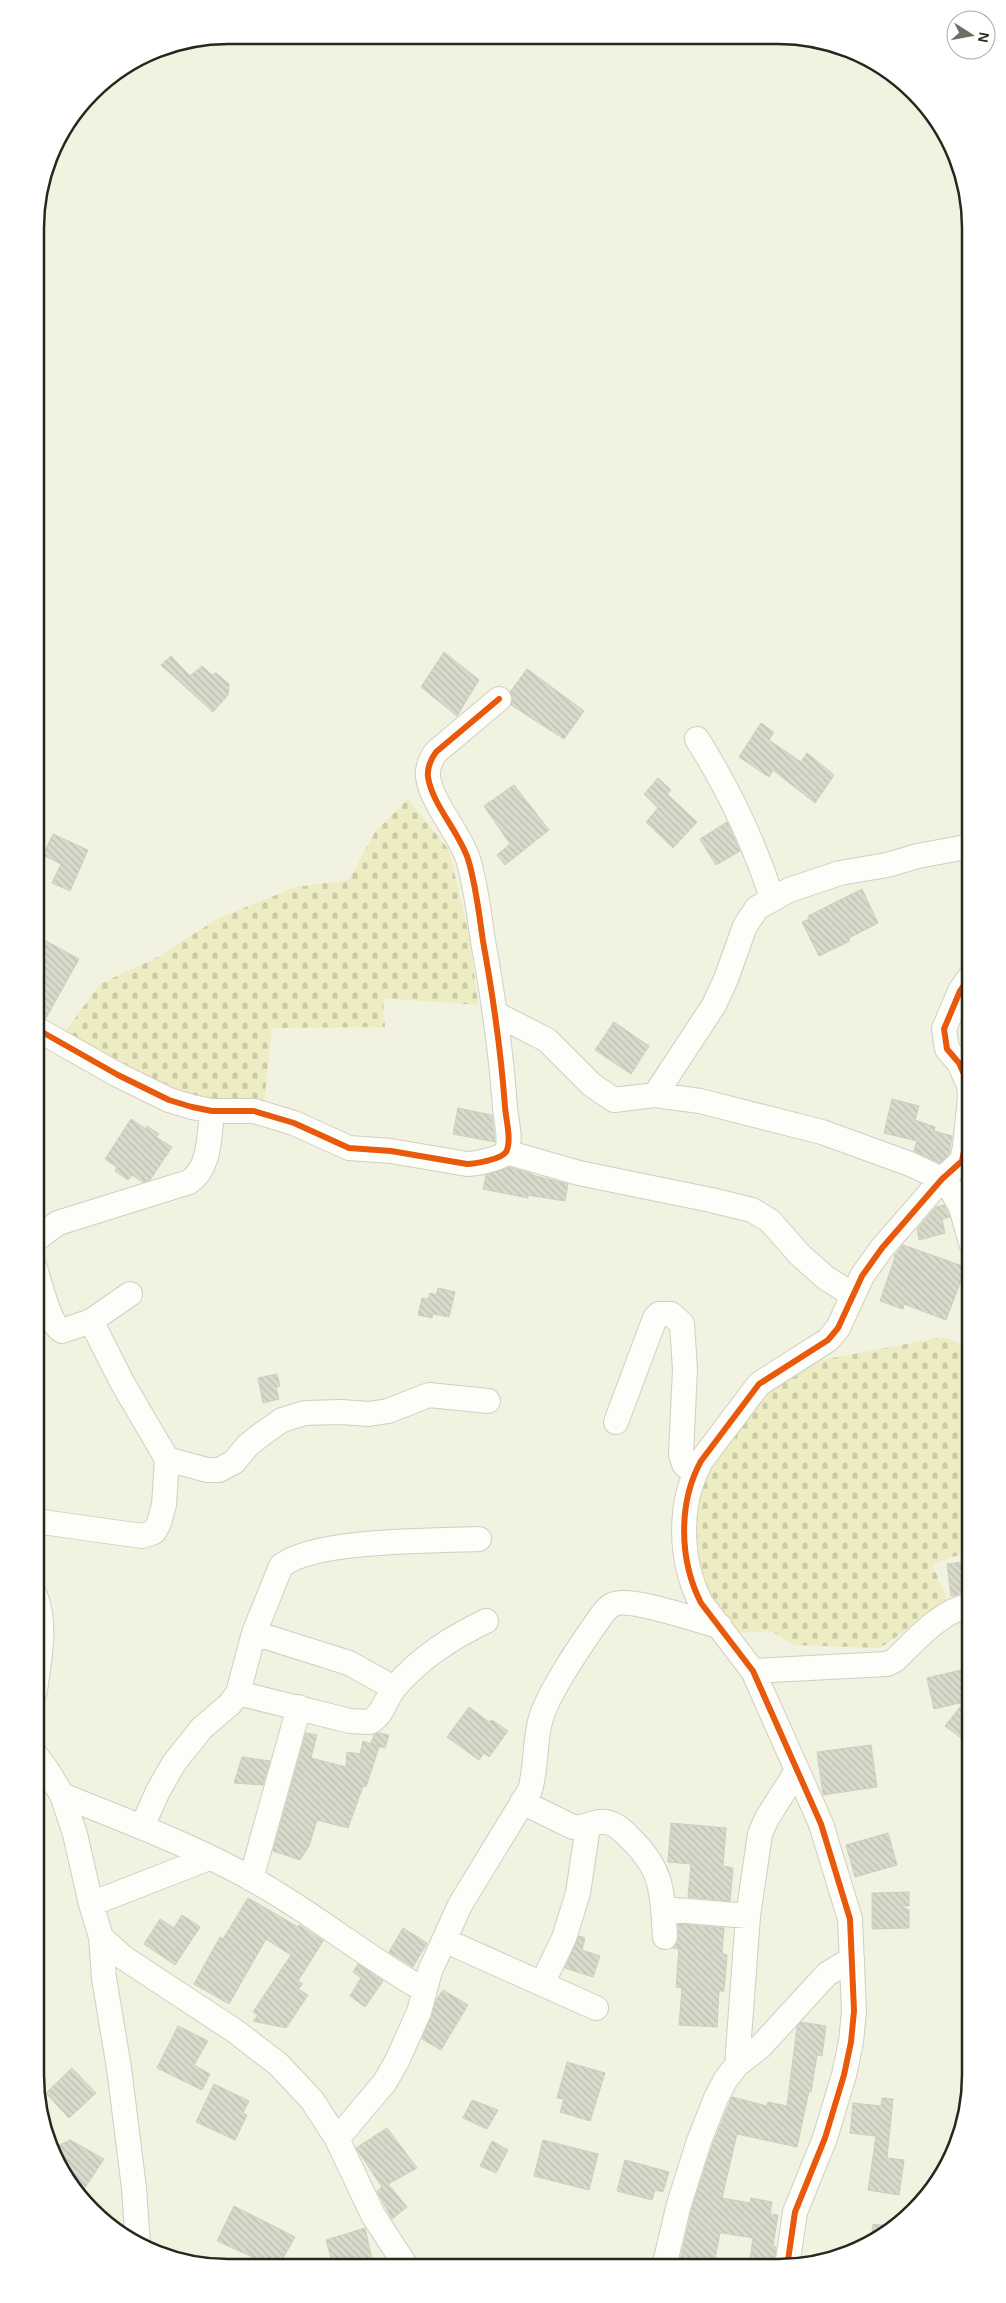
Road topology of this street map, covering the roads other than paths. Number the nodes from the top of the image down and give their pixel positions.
1 (499, 699) dead end
2 (697, 739) dead end
3 (962, 848) edge
4 (772, 898) junction
5 (962, 988) edge
6 (496, 1014) junction
7 (44, 1033) edge
8 (962, 1070) edge
9 (655, 1095) junction
10 (212, 1110) junction
11 (506, 1152) junction
12 (962, 1161) edge
13 (942, 1179) junction
14 (962, 1215) edge
15 (44, 1233) edge
16 (130, 1294) dead end
17 (854, 1295) junction
18 (44, 1296) edge
19 (91, 1321) junction
20 (488, 1401) dead end
21 (616, 1422) dead end
22 (167, 1459) junction
23 (694, 1473) junction
24 (44, 1522) edge
25 (479, 1539) dead end
26 (962, 1607) edge
27 (486, 1621) dead end
28 (720, 1626) junction
29 (254, 1633) junction
30 (753, 1671) junction
31 (394, 1688) junction
32 (238, 1693) junction
33 (299, 1707) junction
34 (44, 1766) edge
35 (797, 1771) junction
36 (62, 1795) junction
37 (522, 1802) junction
38 (588, 1826) junction
39 (142, 1827) junction
40 (209, 1858) junction
41 (251, 1879) junction
42 (91, 1904) junction
43 (663, 1909) junction
44 (748, 1916) junction
45 (101, 1937) junction
46 (665, 1937) dead end
47 (444, 1940) junction
48 (852, 1959) junction
49 (542, 1984) junction
50 (424, 1990) junction
51 (596, 2008) dead end
52 (737, 2065) junction
53 (337, 2139) junction
54 (137, 2236) edge
55 (401, 2259) edge
56 (666, 2259) edge
57 (788, 2259) edge

1 - 6 street
2 - 4 street
3 - 4 street
4 - 9 street
5 - 8 street
6 - 9 street
6 - 11 street
7 - 10 street
9 - 13 street
10 - 11 street
10 - 15 street
11 - 17 street
12 - 13 street
13 - 14 street
13 - 17 street
16 - 19 street
17 - 23 street
18 - 19 street
19 - 22 street
20 - 22 street
21 - 23 street
22 - 24 street
23 - 28 street
25 - 29 street
26 - 30 street
27 - 31 street
28 - 30 street
28 - 37 street
29 - 31 street
29 - 32 street
30 - 35 street
31 - 33 street
32 - 33 street
32 - 39 street
33 - 41 street
34 - 36 street
35 - 44 street
35 - 48 street
36 - 39 street
36 - 42 street
37 - 38 street
37 - 47 street
38 - 43 street
38 - 49 street
39 - 40 street
40 - 41 street
40 - 42 street
41 - 50 street
42 - 45 street
43 - 44 street
43 - 46 street
44 - 52 street
45 - 53 street
45 - 54 street
47 - 49 street
47 - 50 street
48 - 52 street
48 - 57 street
49 - 51 street
50 - 53 street
52 - 56 street
53 - 55 street

